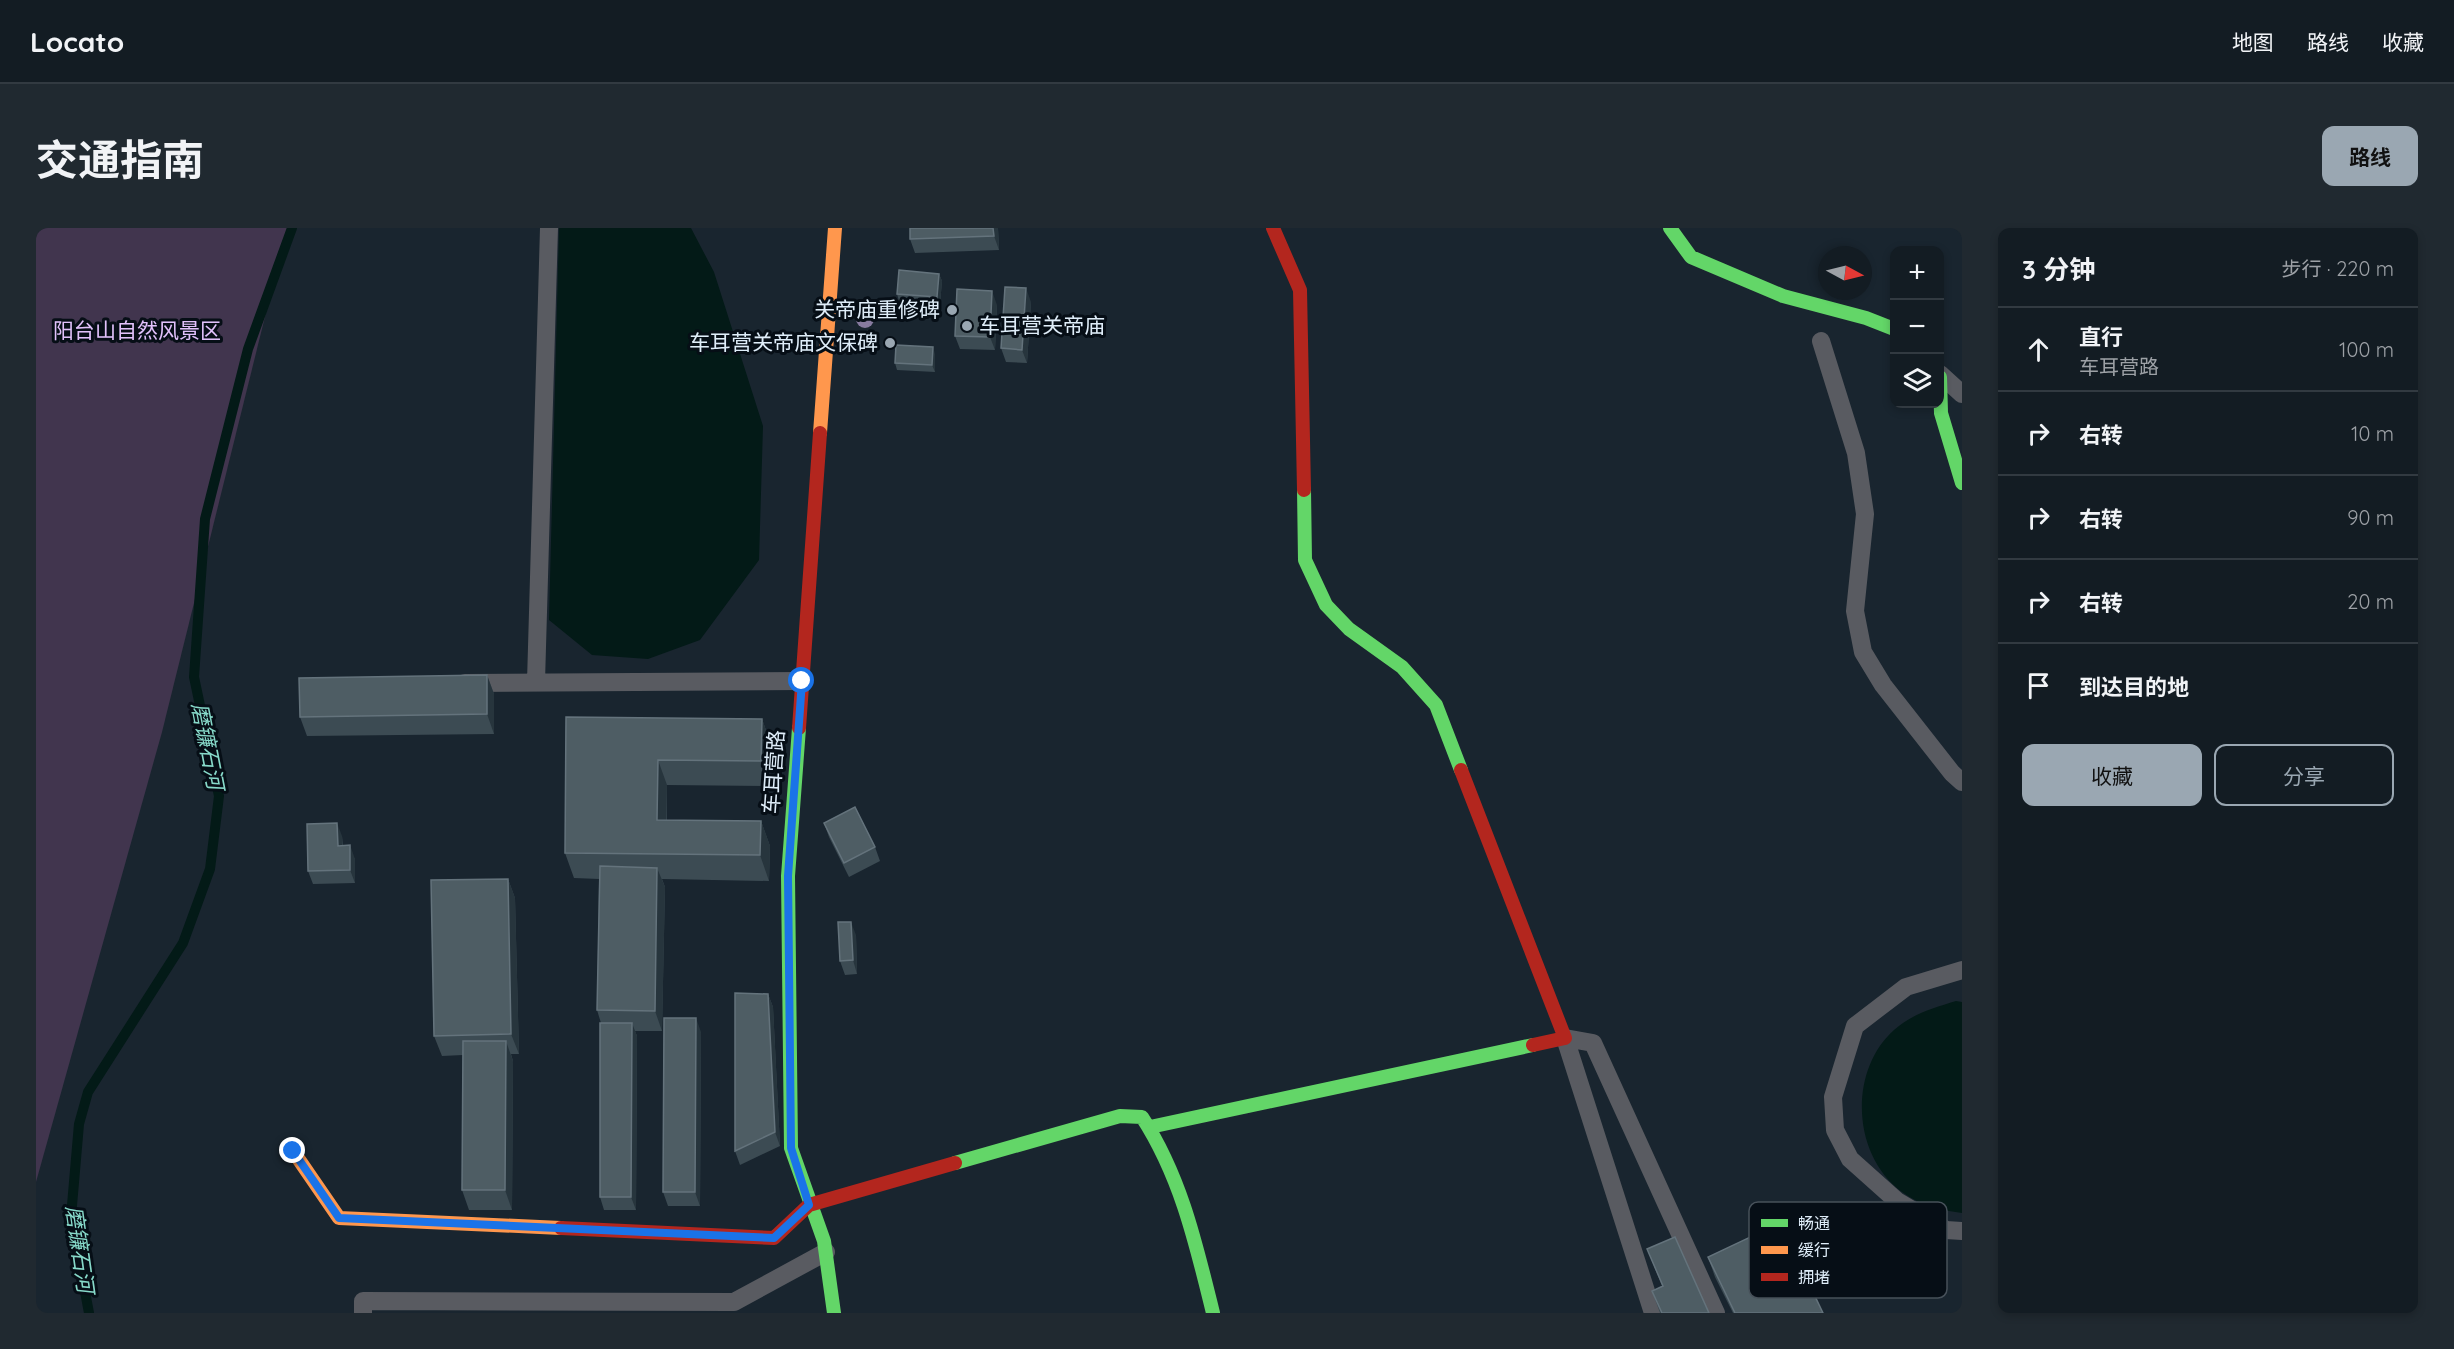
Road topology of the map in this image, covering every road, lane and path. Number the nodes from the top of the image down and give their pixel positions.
1 (549, 228) edge
2 (835, 228) edge
3 (1273, 228) edge
4 (1670, 228) edge
5 (1890, 327) edge
6 (1821, 340) dead end
7 (1944, 379) edge
8 (1962, 394) edge
9 (1941, 408) edge
10 (1962, 483) edge
11 (802, 681) junction
12 (536, 682) junction
13 (443, 683) edge
14 (1962, 782) edge
15 (1962, 970) edge
16 (1564, 1038) junction
17 (1150, 1127) junction
18 (293, 1151) dead end
19 (1899, 1202) edge
20 (809, 1205) junction
21 (1947, 1230) edge
22 (1962, 1231) edge
23 (826, 1252) junction
24 (363, 1313) edge
25 (834, 1313) edge
26 (1213, 1313) edge
27 (1653, 1313) edge
28 (1716, 1313) edge

1 - 12 lane
2 - 11 street, 车耳营路
3 - 16 street
4 - 5 street
6 - 14 lane
7 - 8 lane
9 - 10 street
11 - 12 lane
11 - 20 street, 车耳营路
12 - 13 lane
15 - 19 lane
16 - 17 street
16 - 27 lane
16 - 28 lane
17 - 20 street
17 - 26 street
18 - 20 street
20 - 23 street, 车耳营路
21 - 22 lane
23 - 24 lane
23 - 25 street, 车耳营路

